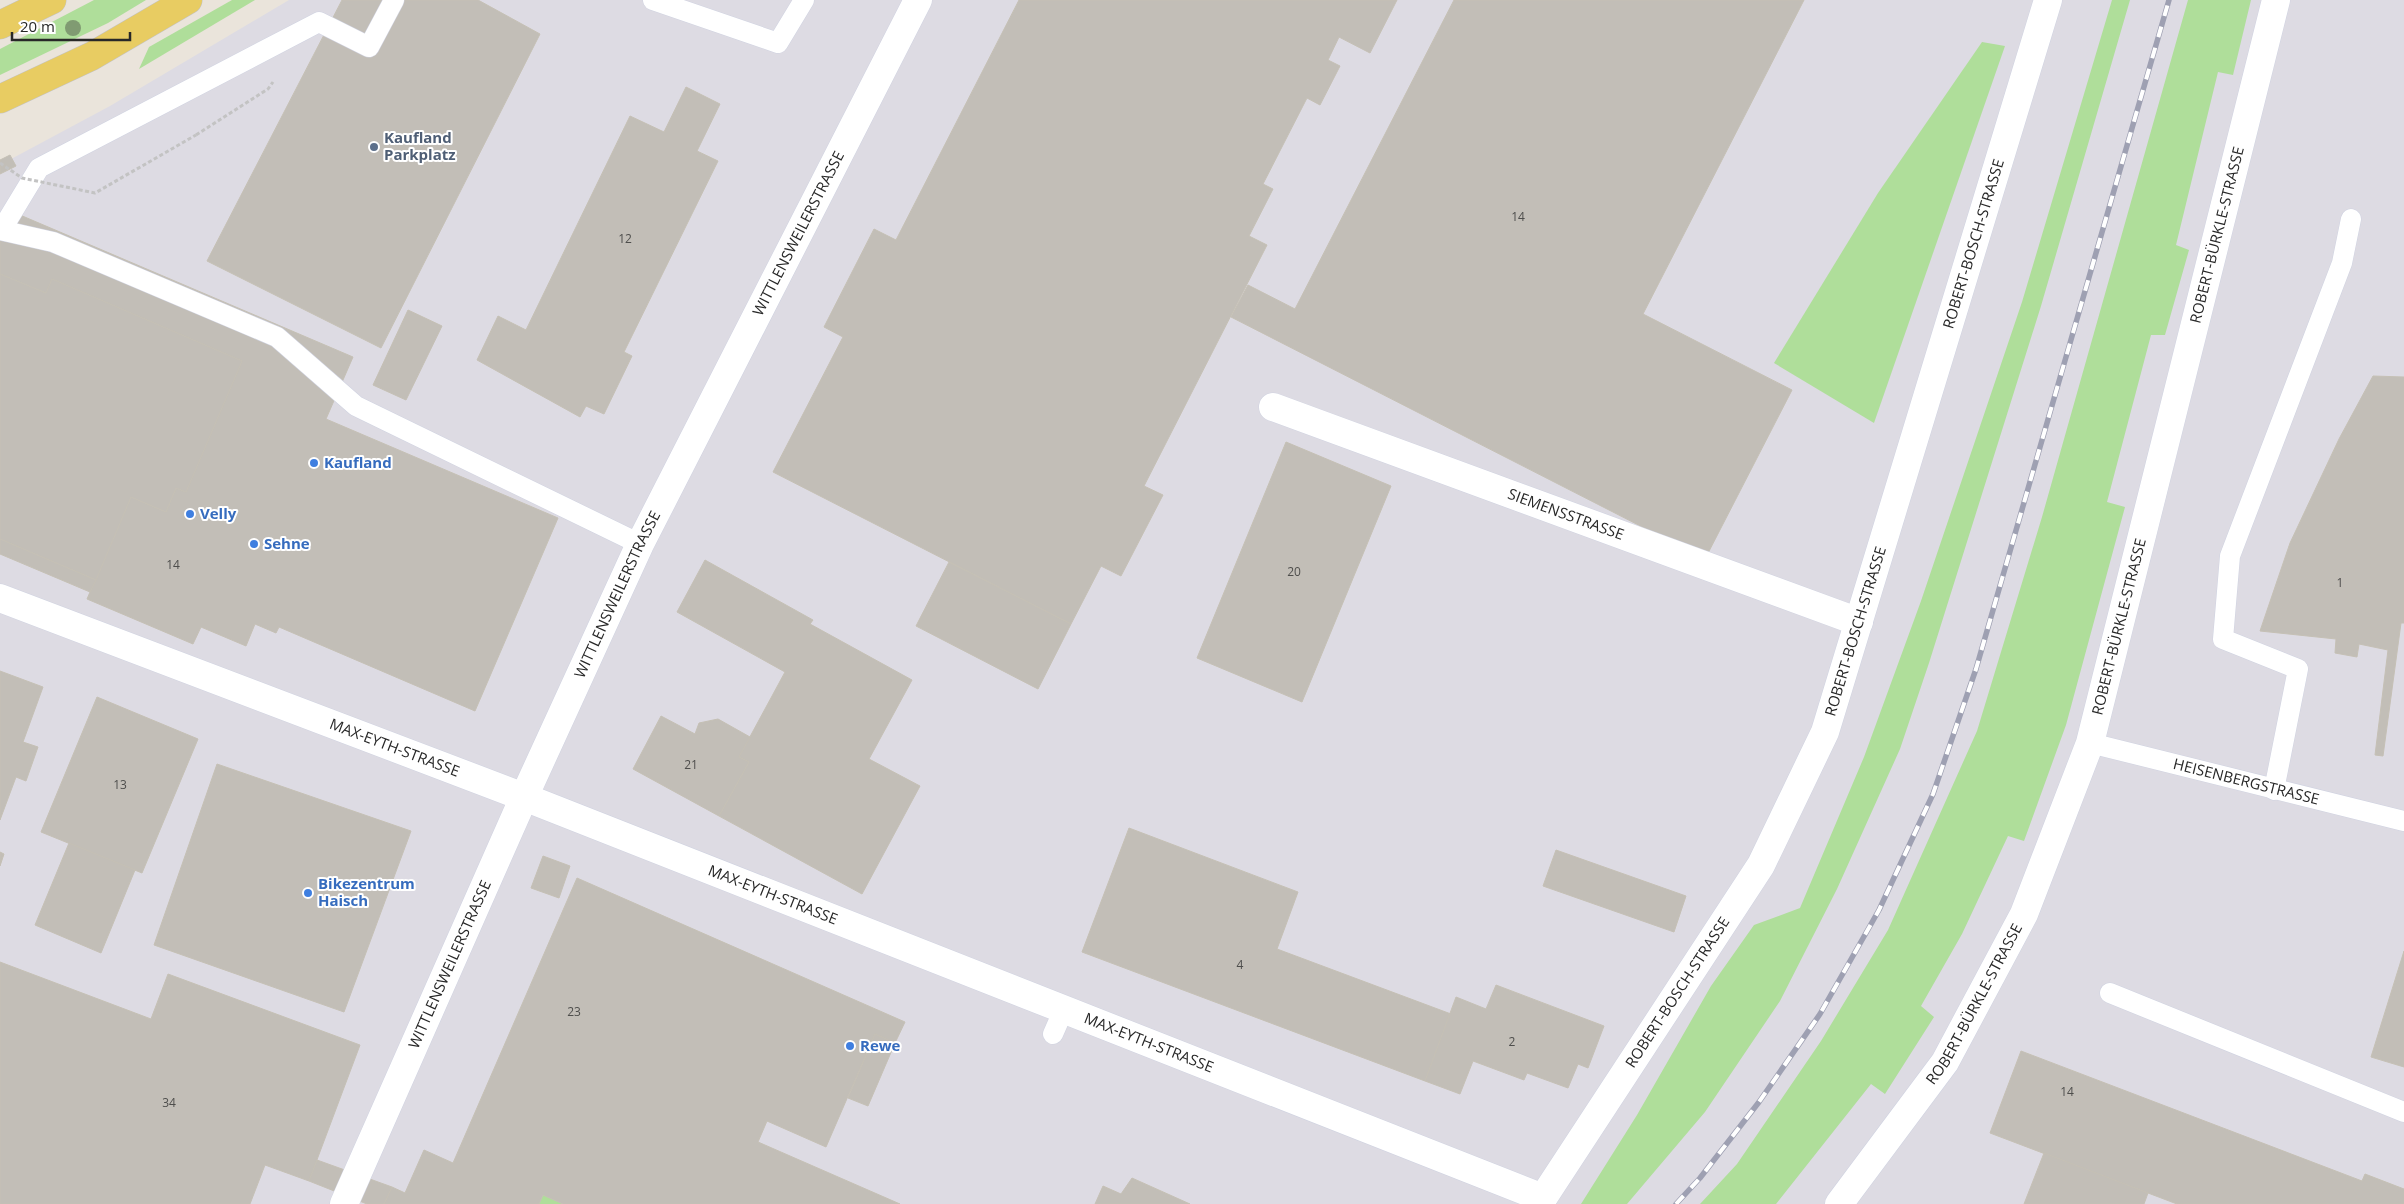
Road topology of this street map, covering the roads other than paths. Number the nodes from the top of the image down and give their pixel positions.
1 (52, 0) edge
2 (188, 0) edge
3 (394, 0) edge
4 (653, 0) edge
5 (804, 0) edge
6 (918, 0) edge
7 (2048, 0) edge
8 (2276, 0) edge
9 (0, 25) edge
10 (0, 99) edge
11 (2351, 220) dead end
12 (1, 230) edge
13 (1273, 407) dead end
14 (640, 544) junction
15 (0, 598) edge
16 (1859, 622) junction
17 (2090, 743) junction
18 (2274, 790) junction
19 (524, 797) junction
20 (2402, 820) edge
21 (2110, 993) dead end
22 (1064, 1009) junction
23 (1053, 1034) dead end
24 (2404, 1112) edge
25 (1540, 1201) edge
26 (344, 1204) edge
27 (1839, 1204) edge

1 - 9 main road
2 - 10 main road
3 - 12 lane
4 - 5 lane
6 - 14 street, WITTLENSWEILERSTRASSE
7 - 16 street, ROBERT-BOSCH-STRASSE
8 - 17 street, ROBERT-BÜRKLE-STRASSE
11 - 18 lane
12 - 14 lane
13 - 16 street, SIEMENSSTRASSE
14 - 19 street, WITTLENSWEILERSTRASSE
15 - 19 street, MAX-EYTH-STRASSE
16 - 25 street, ROBERT-BOSCH-STRASSE
17 - 18 lane, HEISENBERGSTRASSE
17 - 27 street, ROBERT-BÜRKLE-STRASSE
18 - 20 lane, HEISENBERGSTRASSE
19 - 22 street, MAX-EYTH-STRASSE
19 - 26 street, WITTLENSWEILERSTRASSE
21 - 24 lane
22 - 23 lane
22 - 25 street, MAX-EYTH-STRASSE

